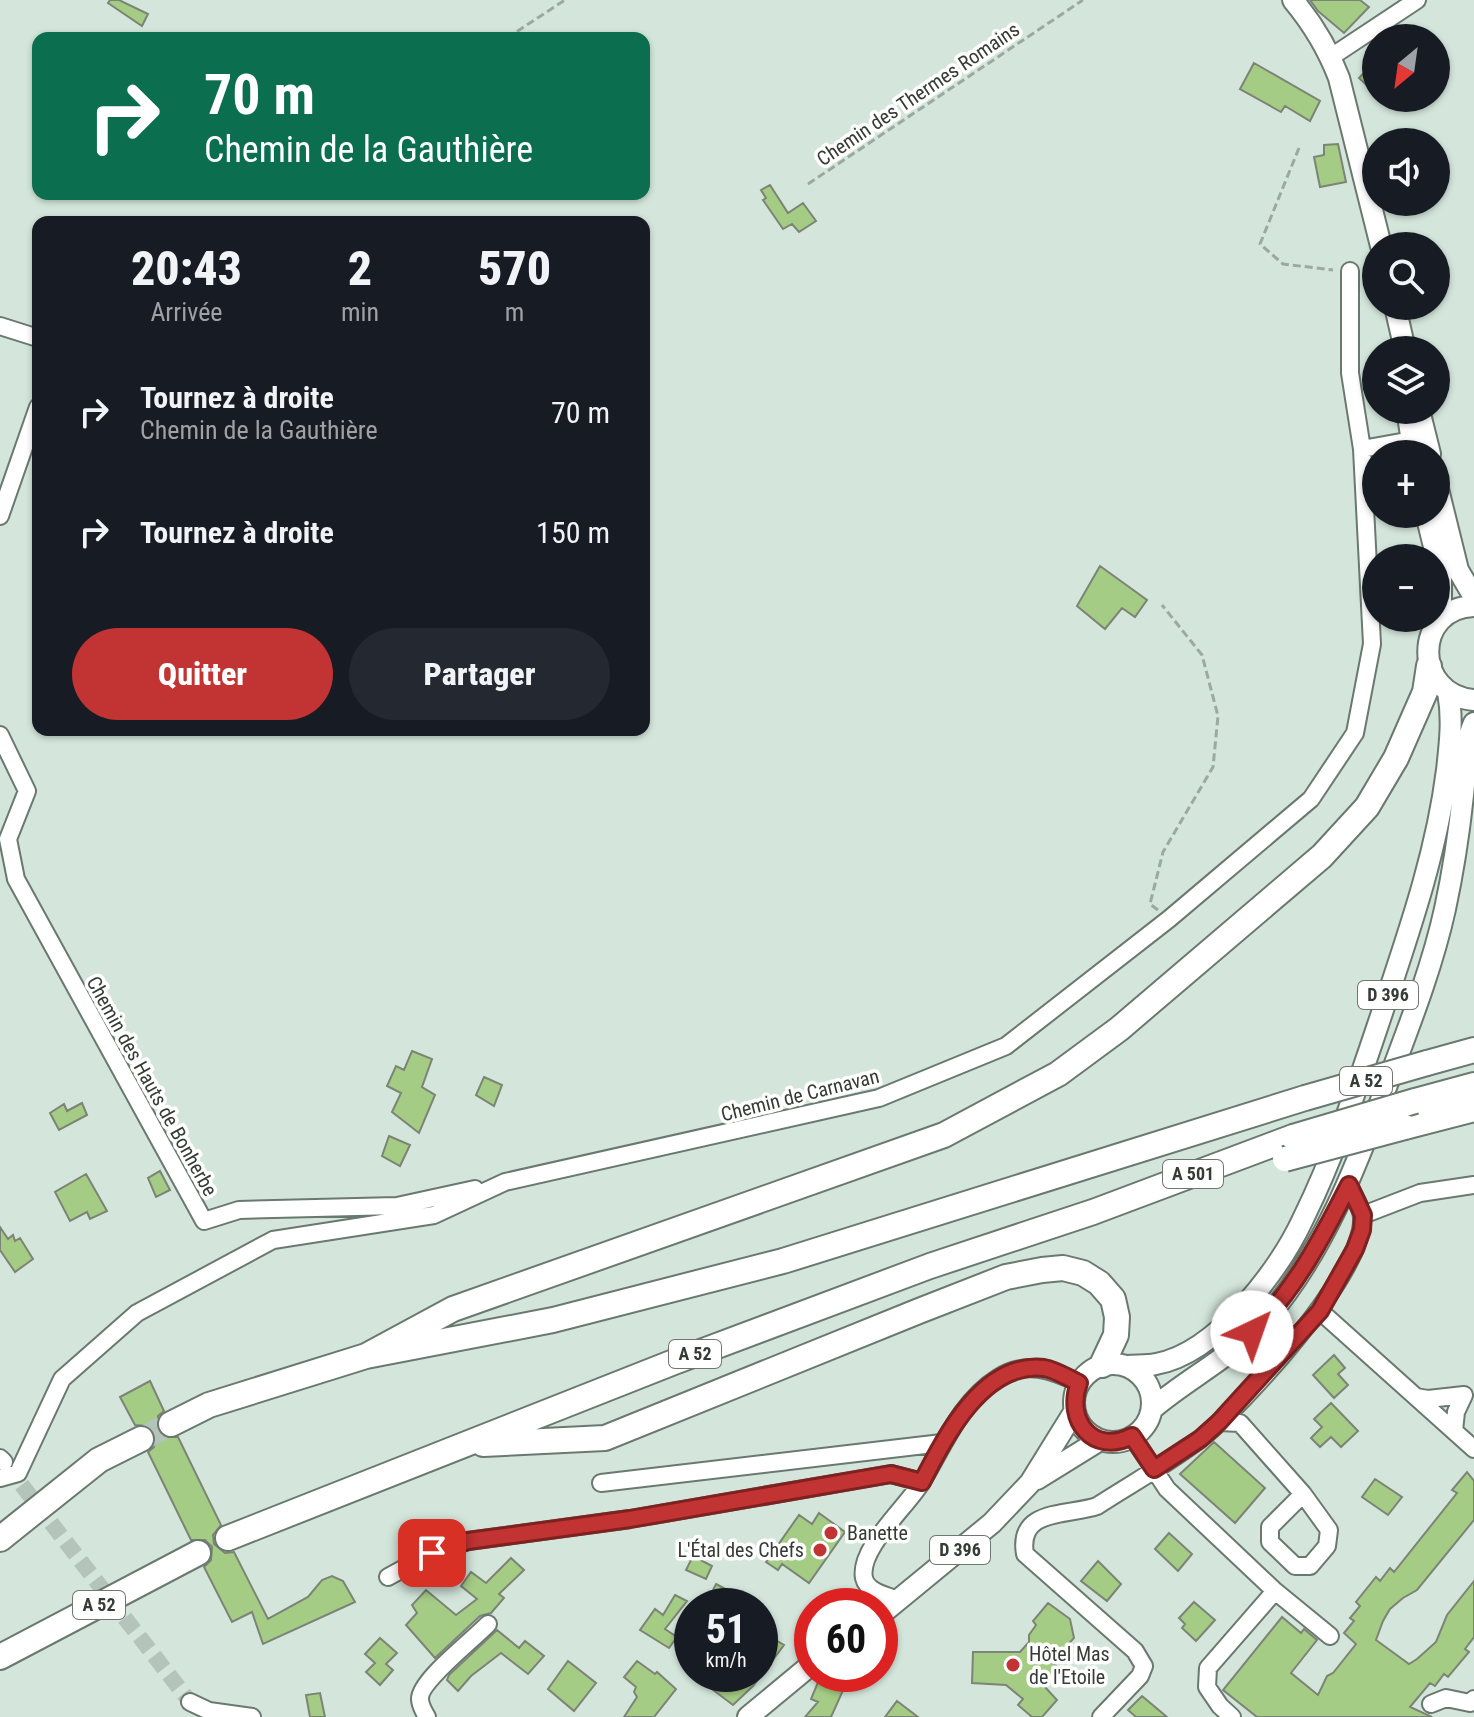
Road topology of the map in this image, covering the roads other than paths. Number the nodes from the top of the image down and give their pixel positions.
1 (1293, 0) edge
2 (1417, 0) edge
3 (1331, 57) junction
4 (1378, 232) edge
5 (1350, 271) road end
6 (0, 326) edge
7 (32, 336) edge
8 (32, 424) edge
9 (1362, 449) edge
10 (0, 516) edge
11 (1366, 528) edge
12 (1448, 528) edge
13 (1474, 597) edge
14 (1474, 606) edge
15 (1450, 613) edge
16 (1433, 632) edge
17 (1429, 666) junction
18 (1448, 692) junction
19 (1474, 700) edge
20 (1474, 723) edge
21 (0, 735) edge
22 (1474, 1050) edge
23 (1474, 1085) edge
24 (1474, 1109) edge
25 (1289, 1148) junction
26 (505, 1182) junction
27 (1349, 1185) junction
28 (1474, 1185) edge
29 (1093, 1212) joint
30 (1363, 1215) junction
31 (1320, 1311) junction
32 (366, 1356) junction
33 (1114, 1365) junction
34 (1079, 1383) junction
35 (1469, 1389) edge
36 (1415, 1396) junction
37 (1152, 1409) junction
38 (1074, 1412) junction
39 (1219, 1422) junction
40 (171, 1424) tunnel mouth
41 (1454, 1431) junction
42 (1132, 1436) junction
43 (141, 1439) tunnel mouth
44 (1100, 1440) junction
45 (942, 1443) junction
46 (461, 1446) junction
47 (1474, 1449) edge
48 (1, 1466) edge
49 (1154, 1469) junction
50 (922, 1482) junction
51 (601, 1483) dead end
52 (1030, 1483) junction
53 (1303, 1494) dead end
54 (228, 1538) dead end
55 (0, 1539) edge
56 (198, 1553) dead end
57 (388, 1577) dead end
58 (871, 1588) edge
59 (1275, 1591) junction
60 (898, 1600) edge
61 (488, 1624) dead end
62 (1330, 1636) dead end
63 (0, 1657) edge
64 (794, 1679) edge
65 (1474, 1699) edge
66 (190, 1702) tunnel mouth
67 (1431, 1704) dead end
68 (751, 1716) edge
69 (252, 1717) edge
70 (427, 1717) edge
71 (1101, 1717) edge
72 (1232, 1717) edge

1 - 3 main road
2 - 3 street
3 - 4 main road
5 - 9 street, Chemin de Carnavan
6 - 7 street
8 - 10 street
11 - 26 street, Chemin de Carnavan
12 - 13 main road
14 - 15 main road
16 - 17 main road
17 - 18 main road
17 - 32 highway
18 - 19 main road
18 - 33 main road, D 396
20 - 27 main road, D 396
21 - 26 street, Chemin des Hauts de Bonherbe
22 - 32 highway, A 52, bridge
23 - 25 highway, A 501, bridge
24 - 25 highway, bridge
25 - 29 highway, A 501
26 - 48 street, Chemin de Carnavan
27 - 30 street
27 - 37 main road, D 396
28 - 30 street
29 - 46 highway, A 52
30 - 31 street
31 - 36 street
31 - 39 street
32 - 40 highway, A 52
33 - 34 main road
33 - 37 main road
33 - 46 highway
34 - 38 main road
34 - 45 street
35 - 36 street
35 - 41 street
36 - 41 street
37 - 42 main road
38 - 44 main road
38 - 52 main road, D 396
39 - 49 street
39 - 53 street
41 - 47 street
42 - 44 main road
42 - 49 street
43 - 55 highway
44 - 52 main road, D 396
45 - 50 street
45 - 51 street
46 - 54 highway, A 52
49 - 59 street
49 - 71 street
50 - 57 street
50 - 58 street
52 - 60 main road, D 396
56 - 63 highway, A 52
59 - 62 street
59 - 72 street
61 - 70 street
64 - 68 main road
65 - 67 street
66 - 69 street

